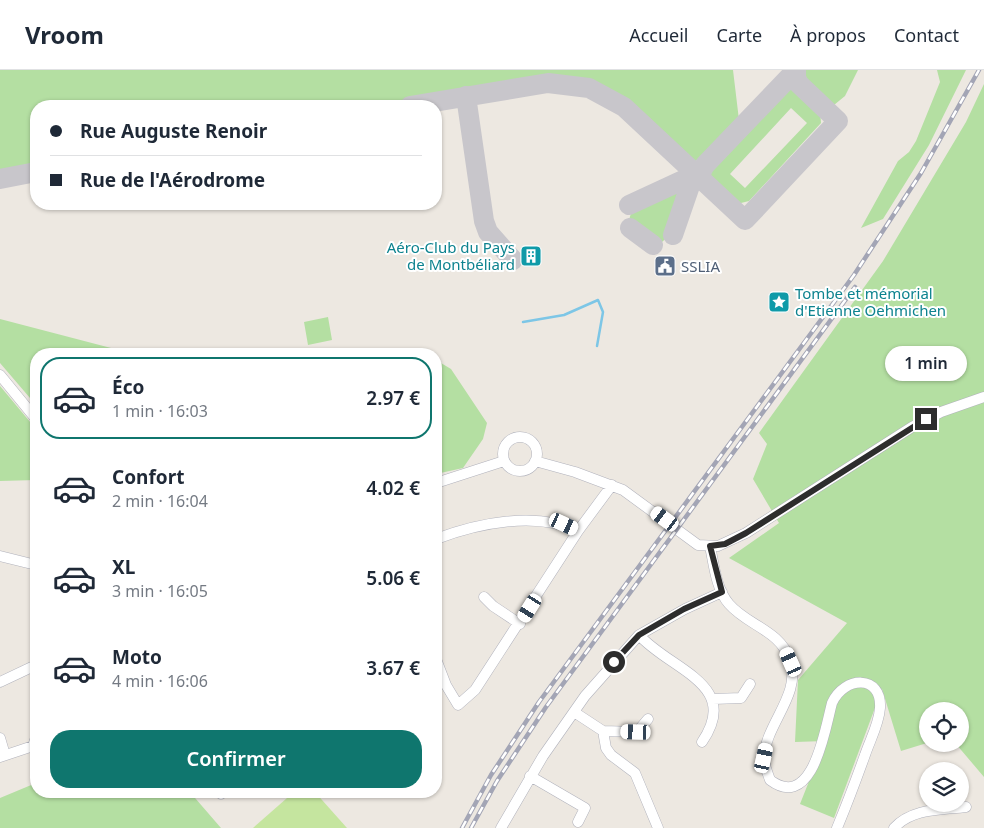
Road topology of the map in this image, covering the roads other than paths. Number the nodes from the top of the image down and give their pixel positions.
1 (0, 375) edge
2 (984, 397) edge
3 (30, 412) edge
4 (504, 461) junction
5 (535, 461) junction
6 (442, 481) edge
7 (612, 485) junction
8 (578, 531) junction
9 (442, 536) edge
10 (710, 546) junction
11 (0, 556) edge
12 (30, 564) edge
13 (722, 592) junction
14 (484, 597) dead end
15 (520, 624) junction
16 (639, 635) junction
17 (30, 669) edge
18 (442, 675) edge
19 (0, 682) edge
20 (750, 684) dead end
21 (713, 700) junction
22 (574, 712) junction
23 (648, 719) dead end
24 (603, 731) junction
25 (0, 738) edge
26 (702, 742) dead end
27 (30, 747) edge
28 (3, 756) edge
29 (530, 776) junction
30 (925, 812) edge
31 (578, 822) dead end
32 (501, 828) edge
33 (658, 828) edge
34 (837, 828) edge
35 (894, 828) edge

1 - 3 street
2 - 10 street
4 - 5 street
4 - 5 street
4 - 6 street
5 - 7 street
7 - 8 street
7 - 10 street
8 - 9 street
8 - 15 street
10 - 13 street
11 - 12 street
13 - 16 street
13 - 34 street
14 - 15 street
15 - 18 street
16 - 21 street
16 - 22 street
17 - 19 street
20 - 21 street
21 - 26 street
22 - 24 street
22 - 29 street
23 - 24 street
24 - 33 street
25 - 28 street
27 - 28 street
29 - 31 street
29 - 32 street
30 - 35 street

